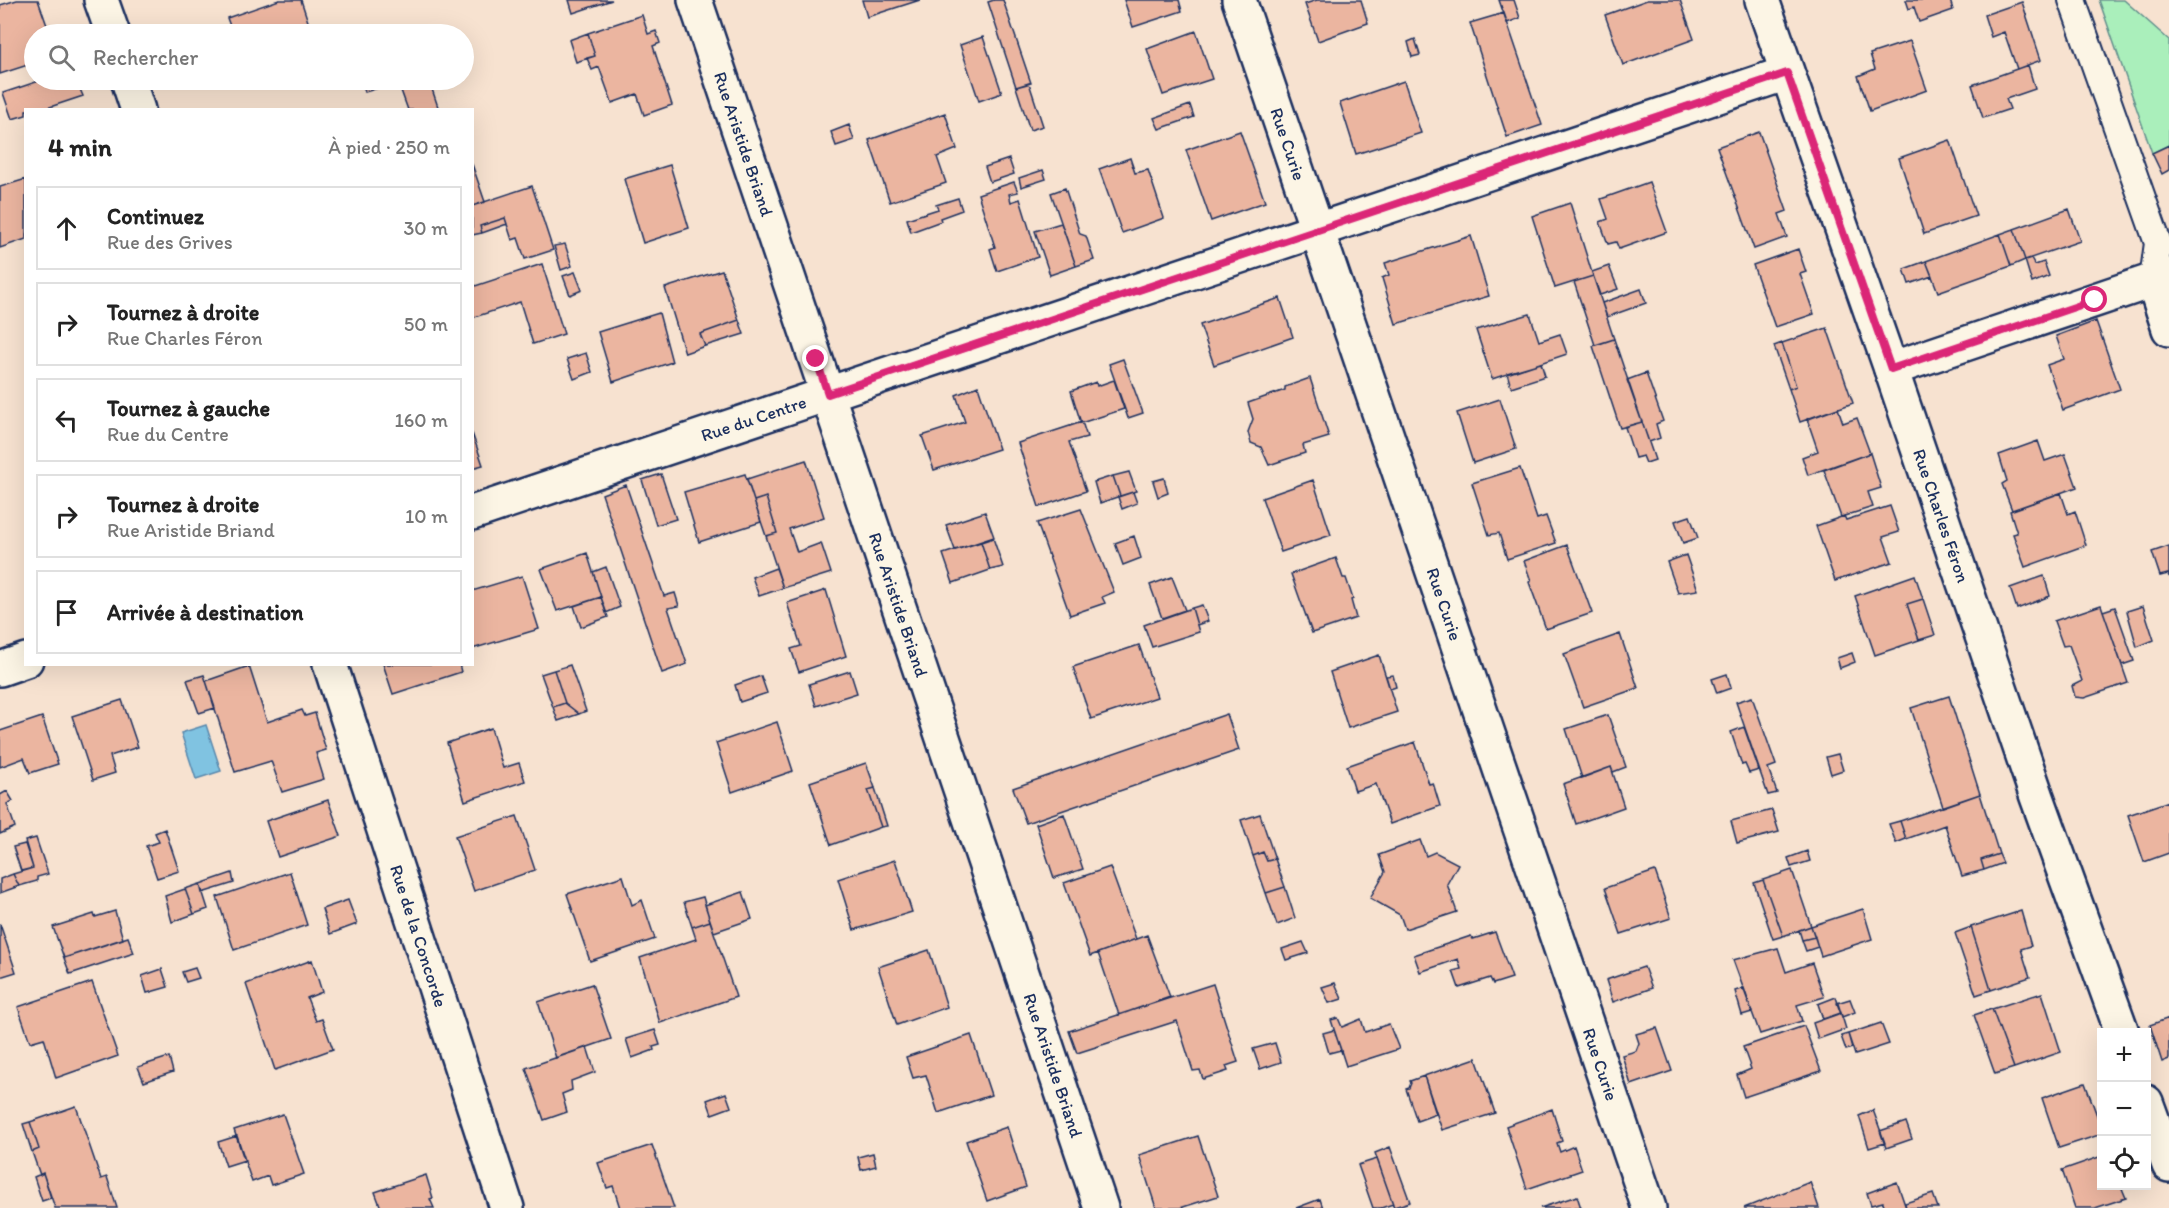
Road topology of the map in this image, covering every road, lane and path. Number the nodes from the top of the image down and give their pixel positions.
1 (101, 0) edge
2 (695, 0) edge
3 (1239, 0) edge
4 (1762, 0) edge
5 (2072, 0) edge
6 (109, 24) edge
7 (1787, 73) junction
8 (131, 90) edge
9 (137, 108) edge
10 (1317, 229) junction
11 (2161, 278) edge
12 (2169, 329) edge
13 (1891, 369) junction
14 (828, 394) junction
15 (474, 512) edge
16 (24, 661) edge
17 (331, 666) edge
18 (0, 669) edge
19 (2121, 1028) edge
20 (2151, 1116) edge
21 (2169, 1165) edge
22 (507, 1208) edge
23 (1101, 1208) edge
24 (1649, 1208) edge

1 - 6 street
2 - 14 street, Rue Aristide Briand
3 - 10 street, Rue Curie
4 - 7 street, Rue Charles Féron
5 - 11 lane
7 - 10 street, Rue du Centre
7 - 13 street, Rue Charles Féron
8 - 9 street
10 - 14 street, Rue du Centre
10 - 24 street, Rue Curie
11 - 12 street
11 - 13 street
13 - 19 street, Rue Charles Féron
14 - 15 street, Rue du Centre
14 - 23 street, Rue Aristide Briand
16 - 18 street
17 - 22 street, Rue de la Concorde
20 - 21 street

